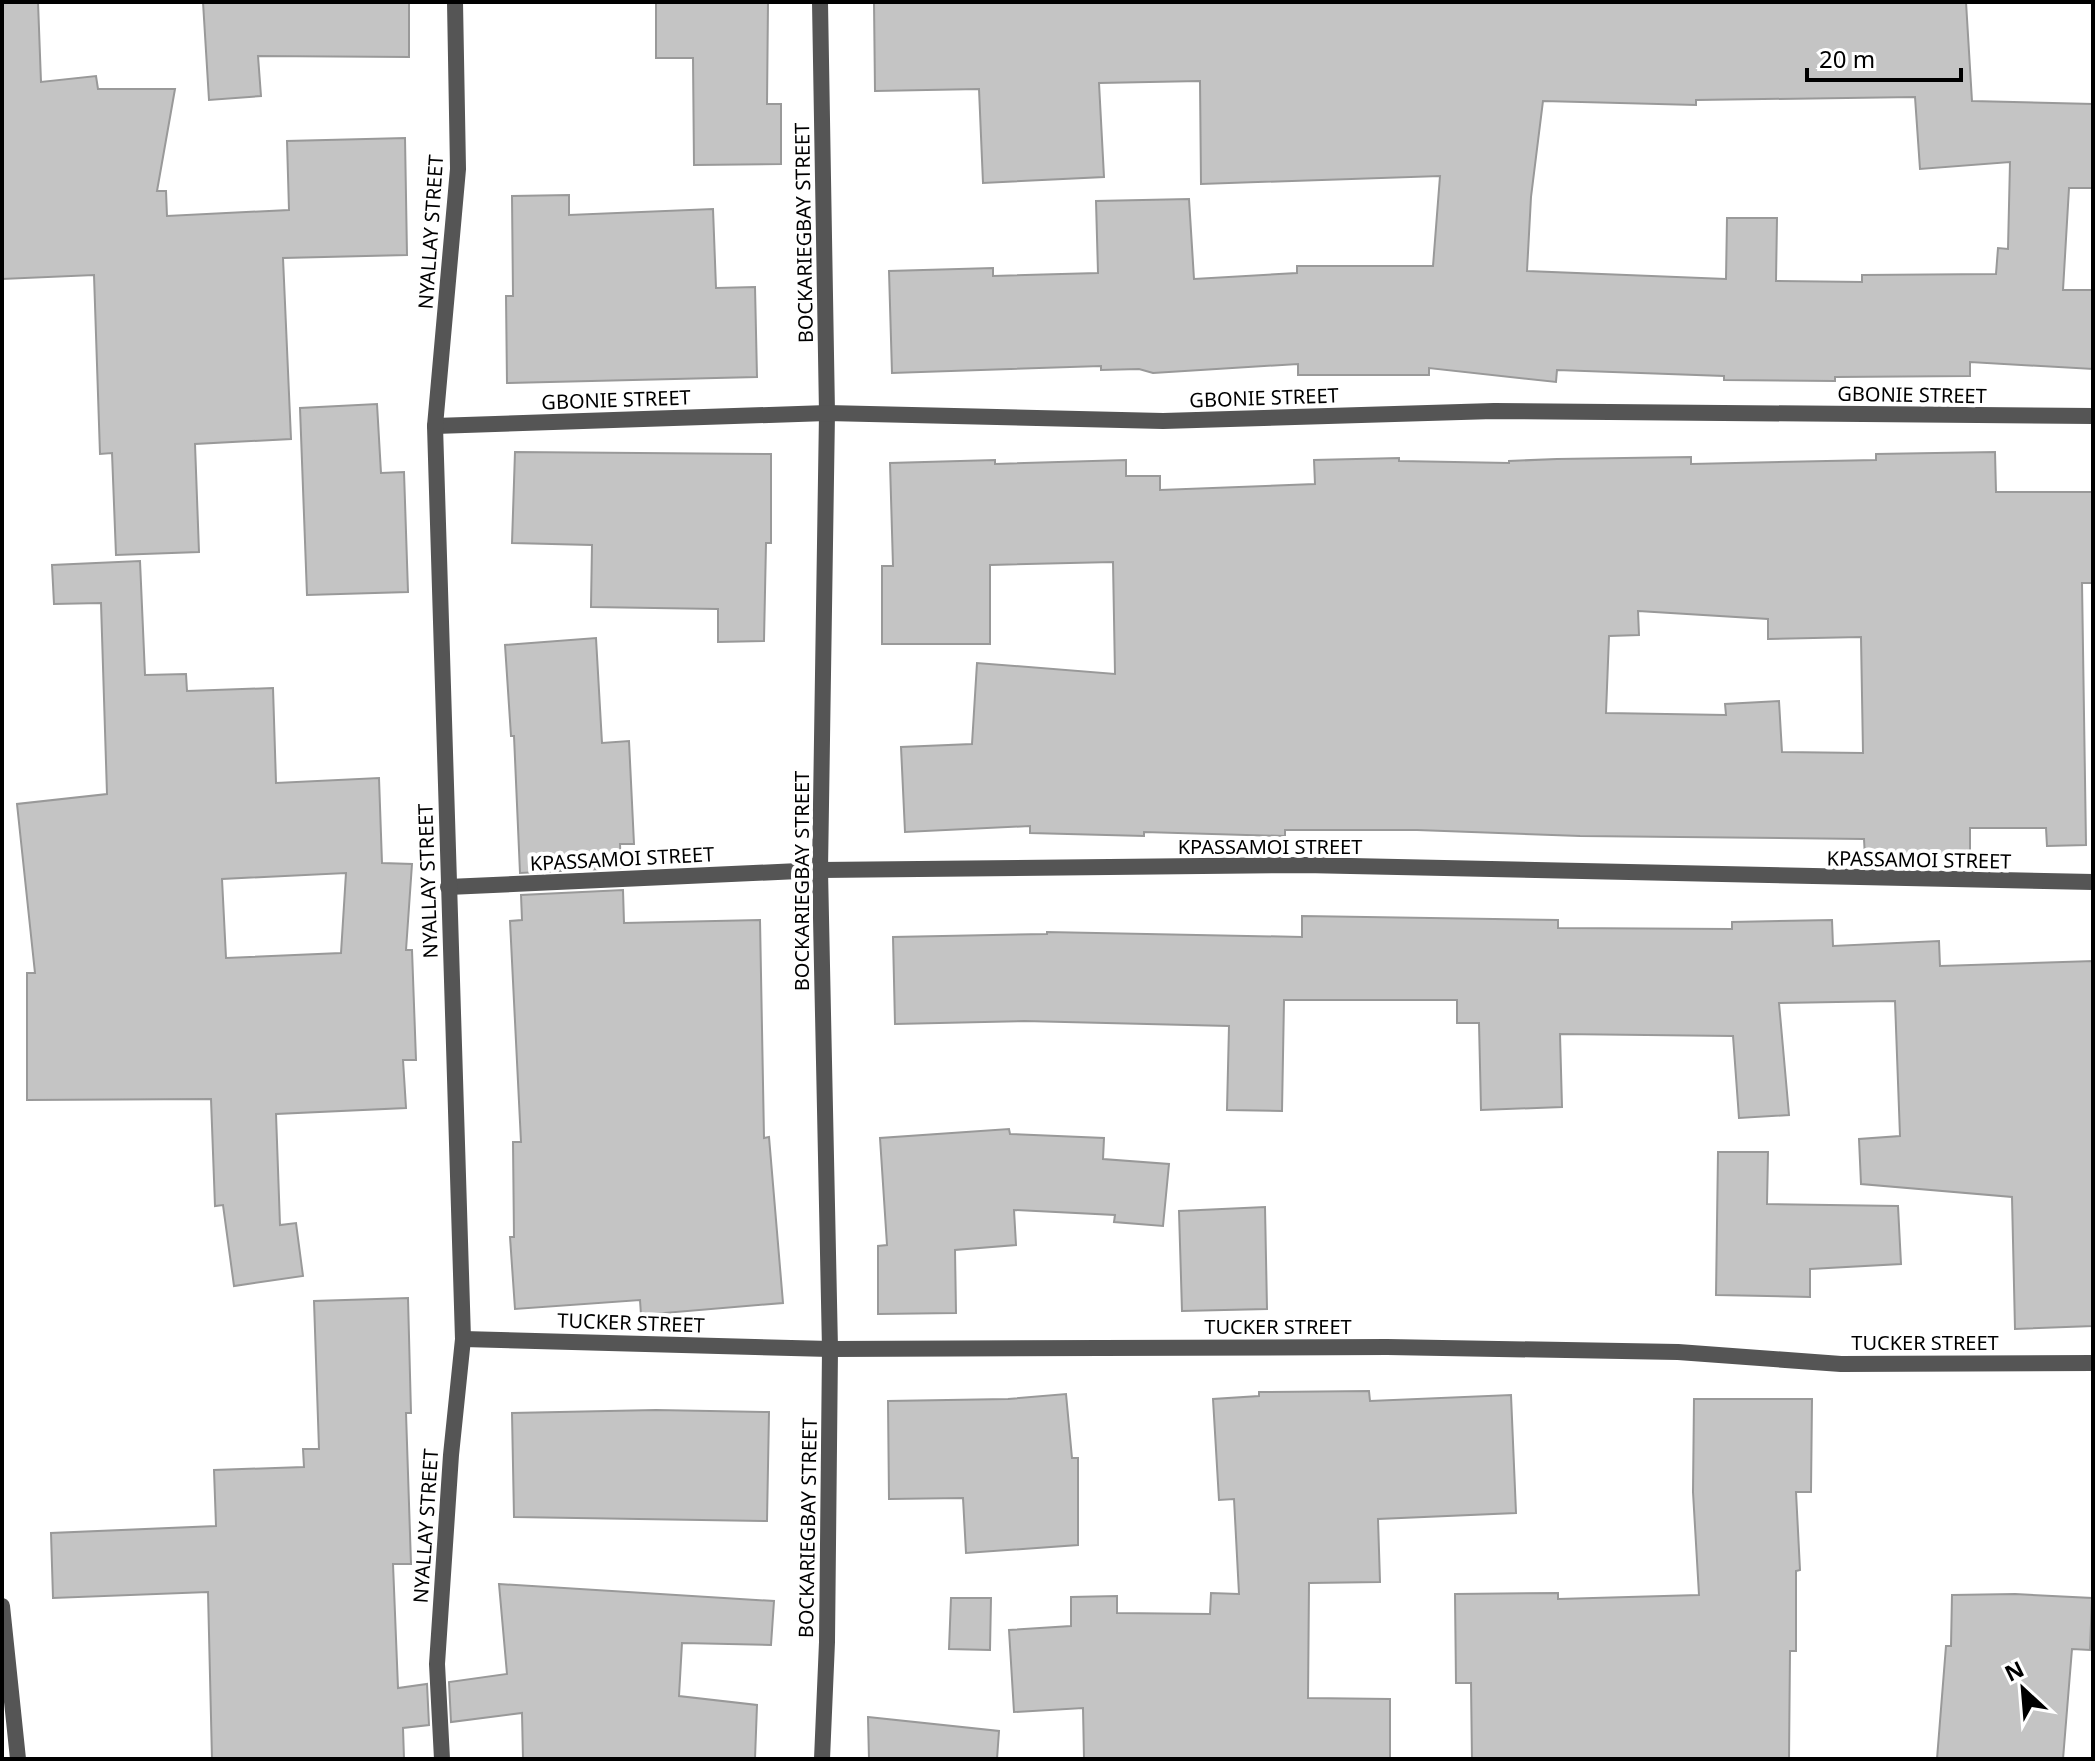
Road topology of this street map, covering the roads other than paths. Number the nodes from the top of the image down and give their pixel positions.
1 (455, 2) edge
2 (820, 2) edge
3 (827, 413) junction
4 (2093, 416) edge
5 (435, 426) junction
6 (820, 870) junction
7 (2093, 882) edge
8 (448, 887) junction
9 (463, 1339) junction
10 (830, 1349) junction
11 (2093, 1363) edge
12 (2, 1606) edge
13 (18, 1759) edge
14 (442, 1759) edge
15 (822, 1759) edge

1 - 5 street, NYALLAY STREET
2 - 3 street, BOCKARIEGBAY STREET
3 - 4 street, GBONIE STREET
3 - 5 street, GBONIE STREET
3 - 6 street, BOCKARIEGBAY STREET
5 - 8 street, NYALLAY STREET
6 - 7 street, KPASSAMOI STREET
6 - 8 street, KPASSAMOI STREET
6 - 10 street, BOCKARIEGBAY STREET
8 - 9 street, NYALLAY STREET
9 - 10 street, TUCKER STREET
9 - 14 street, NYALLAY STREET
10 - 11 street, TUCKER STREET
10 - 15 street, BOCKARIEGBAY STREET
12 - 13 street

